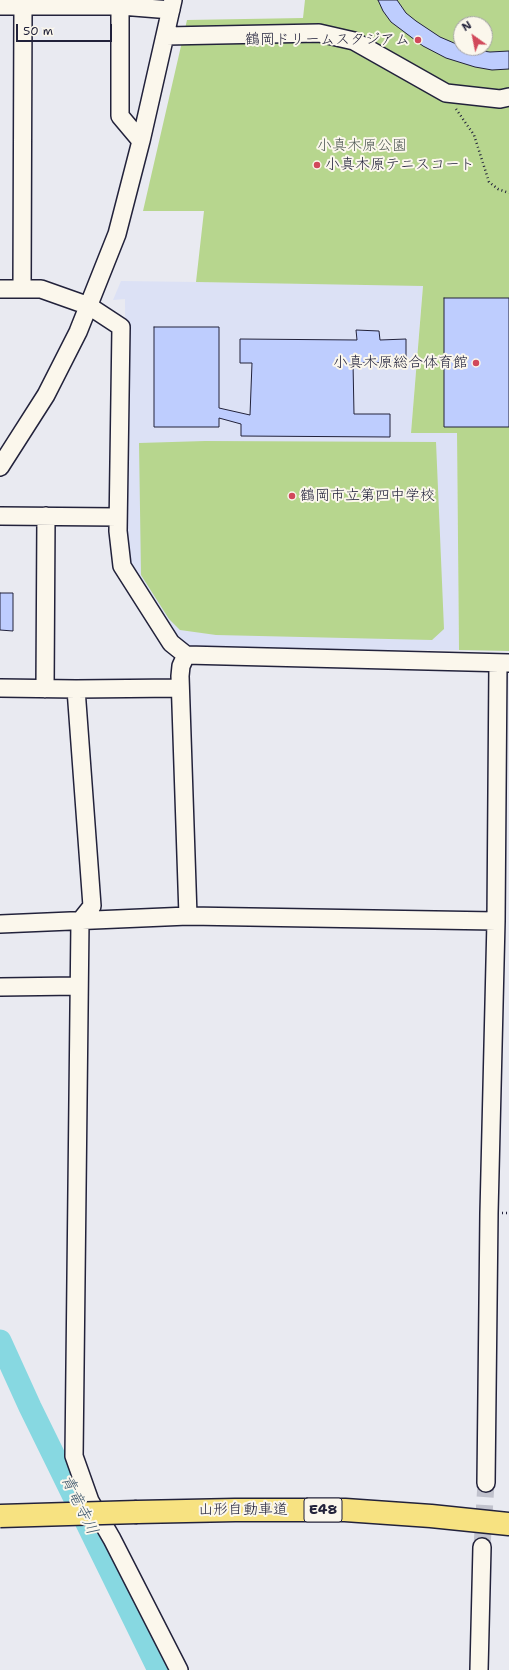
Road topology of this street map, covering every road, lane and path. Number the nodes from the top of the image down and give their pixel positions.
1 (120, 3) edge
2 (172, 5) edge
3 (0, 6) edge
4 (23, 6) junction
5 (166, 36) junction
6 (446, 93) junction
7 (509, 97) edge
8 (141, 141) junction
9 (509, 193) edge
10 (0, 289) edge
11 (22, 289) junction
12 (88, 306) junction
13 (0, 466) edge
14 (0, 516) edge
15 (46, 516) junction
16 (118, 517) junction
17 (186, 655) junction
18 (504, 663) edge
19 (0, 688) edge
20 (180, 688) junction
21 (45, 689) junction
22 (76, 689) junction
23 (503, 782) edge
24 (503, 859) edge
25 (188, 916) junction
26 (80, 921) junction
27 (496, 921) junction
28 (0, 924) edge
29 (502, 942) edge
30 (79, 986) junction
31 (0, 987) edge
32 (486, 1483) tunnel mouth
33 (0, 1516) edge
34 (509, 1524) edge
35 (482, 1547) tunnel mouth
36 (179, 1670) edge
37 (479, 1670) edge

1 - 2 street
1 - 4 street
1 - 8 street
2 - 5 street
3 - 4 street
4 - 11 street
5 - 6 street
5 - 8 street
6 - 7 street
6 - 9 path
8 - 12 street
10 - 11 street
11 - 12 street
12 - 13 street
12 - 16 street
14 - 15 street
15 - 16 street
15 - 21 street
16 - 17 street
17 - 18 street
17 - 20 street
18 - 23 street
19 - 21 street
20 - 22 street
20 - 25 street
21 - 22 street
22 - 26 street
23 - 24 street
24 - 27 street
25 - 26 street
25 - 27 street
26 - 28 street
26 - 30 street
27 - 29 street
29 - 32 street
30 - 31 street
30 - 36 street
33 - 34 highway, 山形自動車道 / E48, bridge
35 - 37 street

